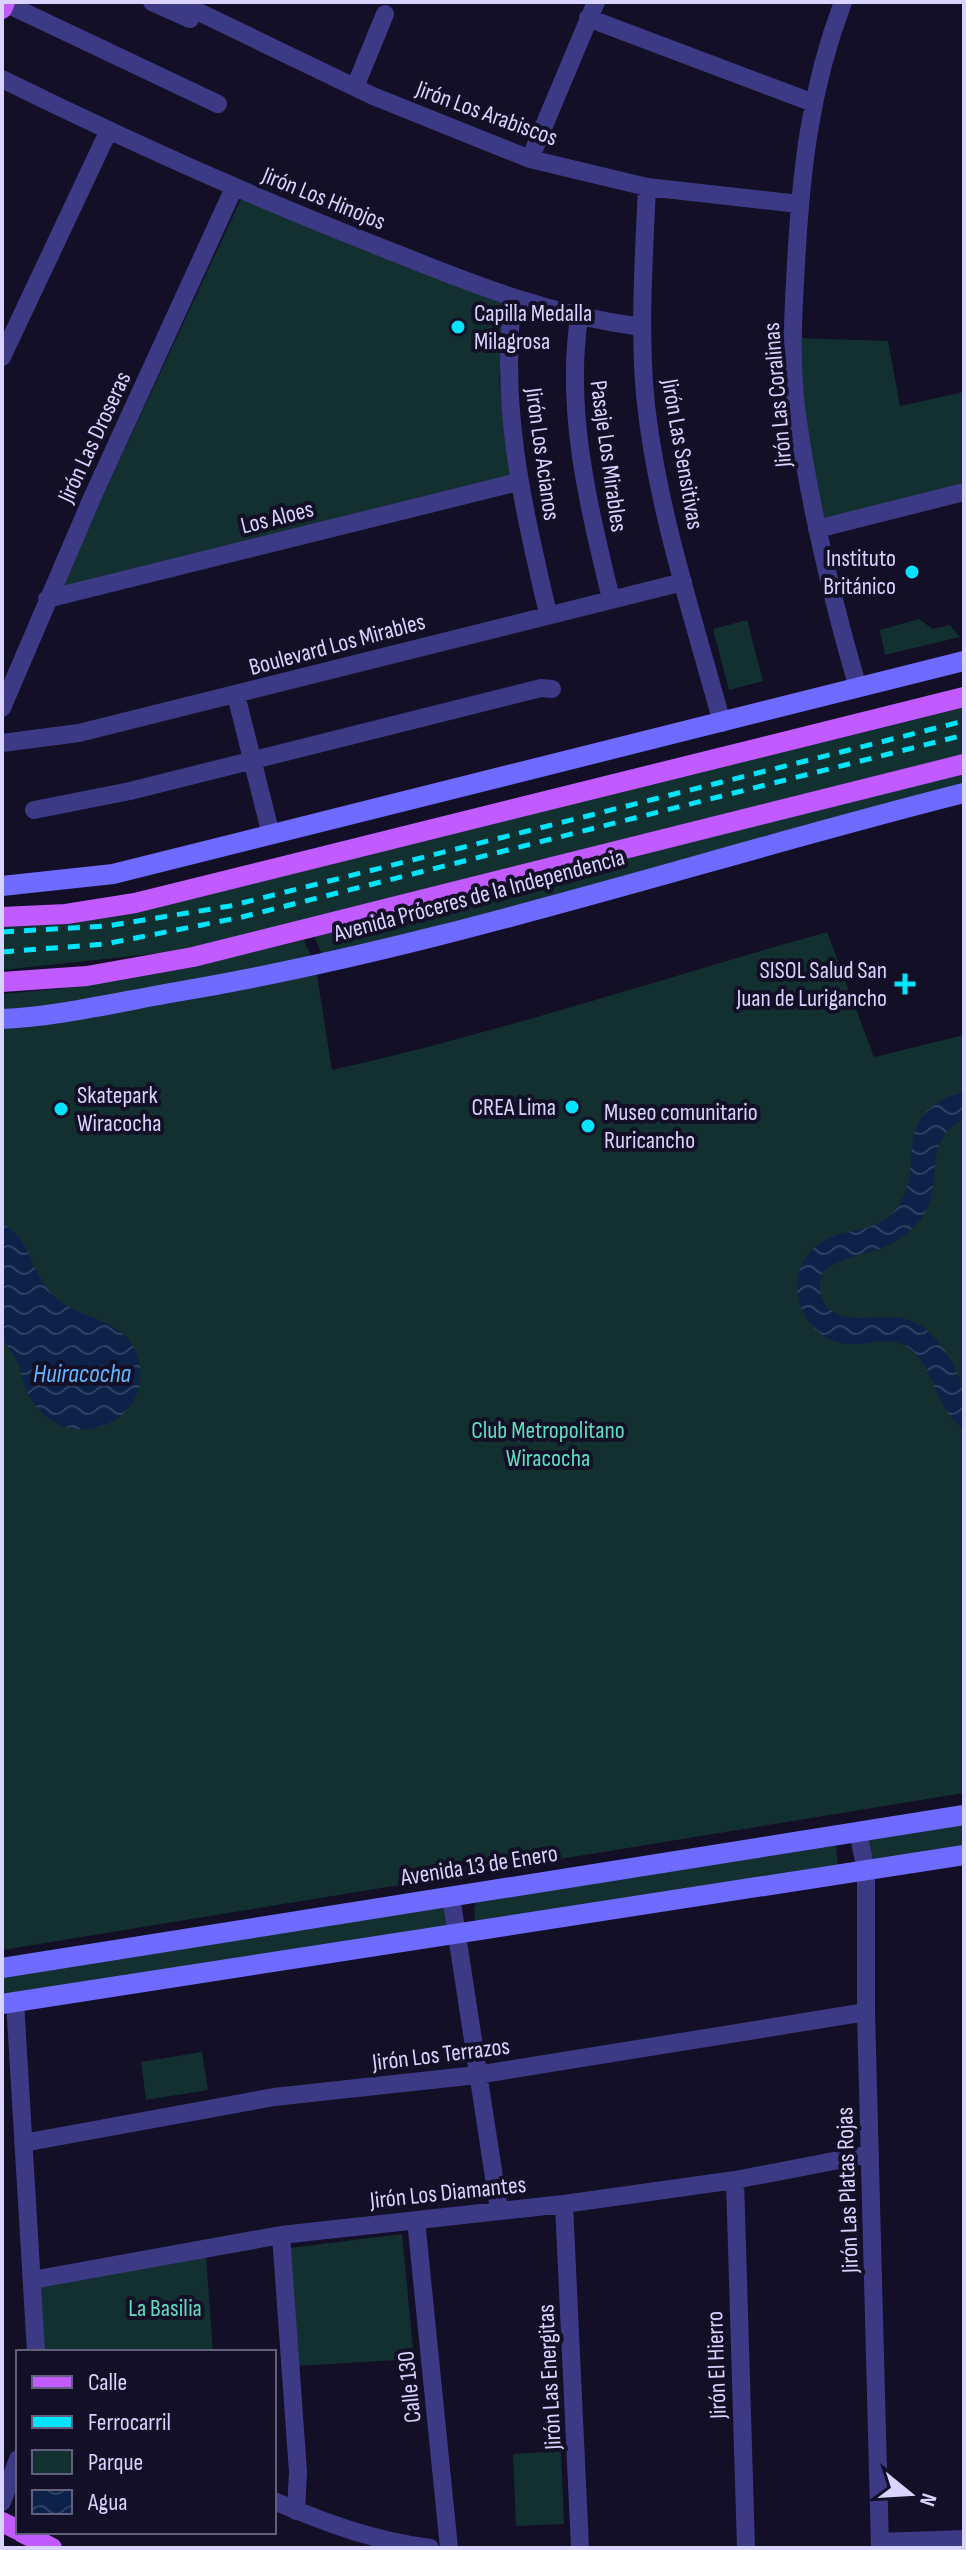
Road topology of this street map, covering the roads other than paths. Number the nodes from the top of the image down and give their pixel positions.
1 (5, 2) edge
2 (152, 2) edge
3 (843, 2) edge
4 (188, 4) edge
5 (2, 9) edge
6 (592, 10) edge
7 (385, 14) dead end
8 (2, 79) edge
9 (355, 87) junction
10 (373, 96) junction
11 (811, 102) junction
12 (218, 104) dead end
13 (109, 130) junction
14 (530, 159) junction
15 (647, 187) junction
16 (234, 188) junction
17 (799, 204) junction
18 (513, 300) junction
19 (579, 318) junction
20 (641, 327) junction
21 (2, 357) edge
22 (518, 482) junction
23 (964, 492) edge
24 (817, 529) junction
25 (683, 582) junction
26 (47, 599) junction
27 (611, 599) junction
28 (548, 614) junction
29 (964, 661) edge
30 (858, 688) junction
31 (552, 689) dead end
32 (236, 695) junction
33 (964, 697) edge
34 (2, 708) edge
35 (722, 723) junction
36 (2, 743) edge
37 (253, 758) junction
38 (964, 764) edge
39 (964, 793) edge
40 (34, 810) dead end
41 (271, 835) junction
42 (2, 886) edge
43 (2, 917) edge
44 (2, 982) edge
45 (2, 1019) edge
46 (964, 1815) edge
47 (858, 1832) junction
48 (964, 1855) edge
49 (866, 1871) junction
50 (451, 1896) junction
51 (456, 1936) junction
52 (2, 1968) edge
53 (8, 2003) edge
54 (866, 2012) junction
55 (477, 2075) junction
56 (23, 2143) junction
57 (870, 2154) junction
58 (735, 2180) junction
59 (564, 2204) junction
60 (499, 2210) junction
61 (416, 2220) junction
62 (281, 2235) junction
63 (32, 2280) junction
64 (36, 2350) edge
65 (16, 2464) edge
66 (2, 2502) edge
67 (276, 2502) edge
68 (296, 2511) junction
69 (26, 2534) edge
70 (964, 2539) edge
71 (880, 2545) edge
72 (52, 2548) edge
73 (430, 2548) edge
74 (449, 2548) edge
75 (580, 2548) edge
76 (746, 2548) edge

1 - 5 main road
1 - 12 street
2 - 10 street
3 - 11 street, Jirón Las Coralinas
4 - 9 street, Jirón Los Arabiscos
6 - 11 street
6 - 14 street
7 - 9 street
8 - 13 street, Jirón Los Hinojos
9 - 10 street, Jirón Los Arabiscos
10 - 14 street, Jirón Los Arabiscos
11 - 17 street, Jirón Las Coralinas
13 - 16 street, Jirón Los Hinojos
13 - 21 street
14 - 15 street, Jirón Los Arabiscos
15 - 17 street, Jirón Los Arabiscos
15 - 20 street, Jirón Las Sensitivas
16 - 18 street, Jirón Los Hinojos
16 - 26 street, Jirón Las Droseras
17 - 24 street, Jirón Las Coralinas
18 - 19 street, Jirón Los Hinojos
18 - 22 street, Jirón Los Acianos
19 - 20 street, Jirón Los Hinojos
19 - 27 street, Pasaje Los Mirables
20 - 25 street, Jirón Las Sensitivas
22 - 26 street, Los Aloes
22 - 28 street, Jirón Los Acianos
23 - 24 street
24 - 30 street, Jirón Las Coralinas
25 - 27 street, Boulevard Los Mirables
25 - 35 street, Jirón Las Sensitivas
26 - 34 street, Jirón Las Droseras
27 - 28 street, Boulevard Los Mirables
28 - 32 street, Boulevard Los Mirables
29 - 30 main road
30 - 35 main road
31 - 37 street
32 - 36 street, Boulevard Los Mirables
32 - 37 street
33 - 43 main road
35 - 41 main road
37 - 40 street
37 - 41 street
38 - 44 main road, Avenida Próceres de la Independencia
39 - 45 main road, Avenida Próceres de la Independencia
41 - 42 main road
46 - 47 main road, Avenida 13 de Enero
47 - 49 street, Jirón Las Platas Rojas
47 - 50 main road, Avenida 13 de Enero
48 - 49 main road
49 - 51 main road
49 - 54 street, Jirón Las Platas Rojas
50 - 51 street
50 - 52 main road, Avenida 13 de Enero
51 - 53 main road
51 - 55 street
53 - 56 street
54 - 55 street, Jirón Los Terrazos
54 - 57 street, Jirón Las Platas Rojas
55 - 56 street, Jirón Los Terrazos
55 - 60 street
56 - 63 street
57 - 58 street, Jirón Los Diamantes
57 - 71 street, Jirón Las Platas Rojas
58 - 59 street, Jirón Los Diamantes
58 - 76 street, Jirón El Hierro
59 - 60 street, Jirón Los Diamantes
59 - 75 street, Jirón Las Energitas
60 - 61 street, Jirón Los Diamantes
61 - 62 street, Jirón Los Diamantes
61 - 74 street, Calle 130
62 - 63 street, Jirón Los Diamantes
62 - 68 street
63 - 64 street
65 - 66 street
67 - 68 street
68 - 73 street
69 - 72 main road
70 - 71 street

